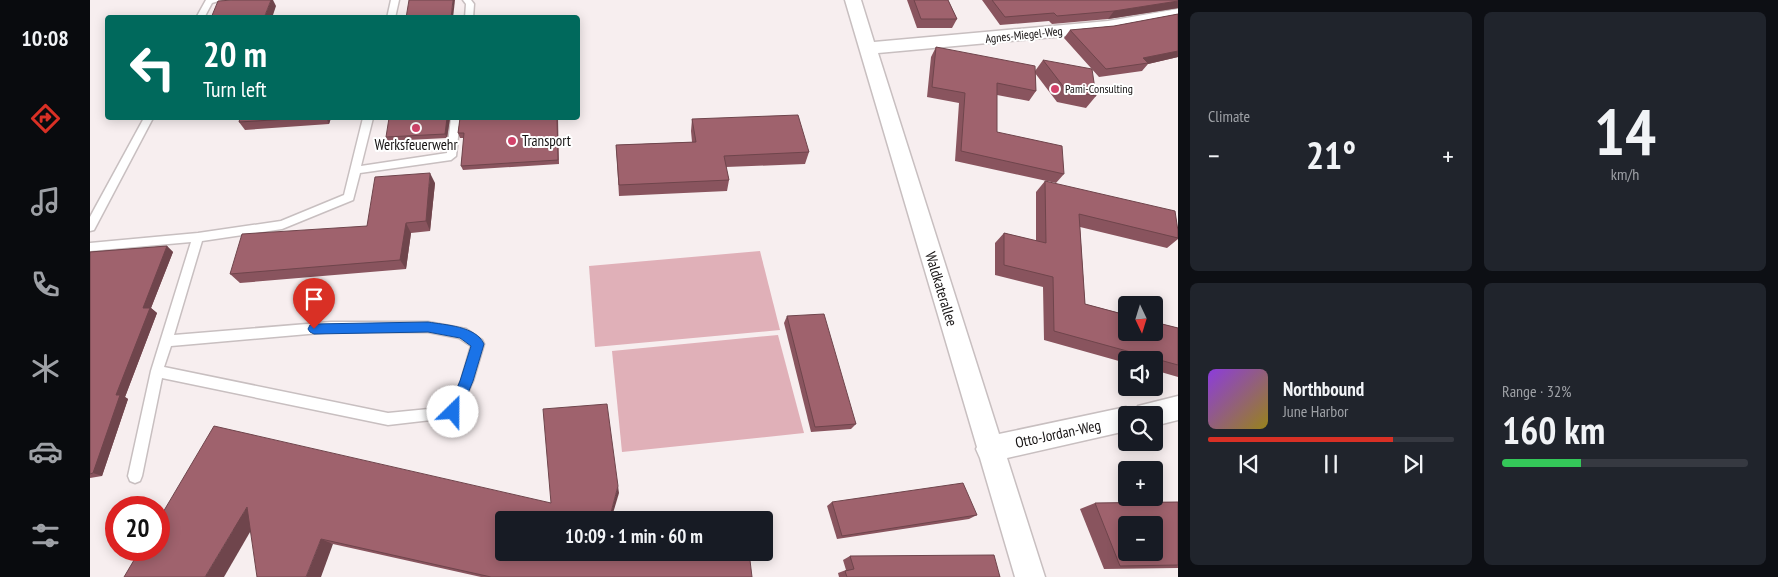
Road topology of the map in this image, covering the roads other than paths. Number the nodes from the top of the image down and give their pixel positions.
1 (218, 0) edge
2 (395, 0) edge
3 (467, 0) edge
4 (853, 0) edge
5 (1178, 14) edge
6 (202, 15) edge
7 (392, 15) edge
8 (468, 15) edge
9 (868, 48) junction
10 (147, 120) edge
11 (368, 120) edge
12 (456, 120) edge
13 (356, 170) junction
14 (90, 227) edge
15 (198, 237) junction
16 (90, 247) edge
17 (166, 341) junction
18 (157, 371) junction
19 (1178, 408) edge
20 (1163, 411) edge
21 (1118, 421) edge
22 (989, 449) junction
23 (135, 476) dead end
24 (1030, 577) edge

1 - 6 lane
2 - 7 lane
3 - 8 lane
4 - 9 street, Waldkaterallee
5 - 9 street, Agnes-Miegel-Weg
9 - 22 street, Waldkaterallee
10 - 14 lane
11 - 13 lane
12 - 13 lane
13 - 15 lane
15 - 16 lane
15 - 17 lane
17 - 18 lane
17 - 18 lane
18 - 23 lane
19 - 20 street
21 - 22 street, Otto-Jordan-Weg
22 - 24 street, Waldkaterallee

